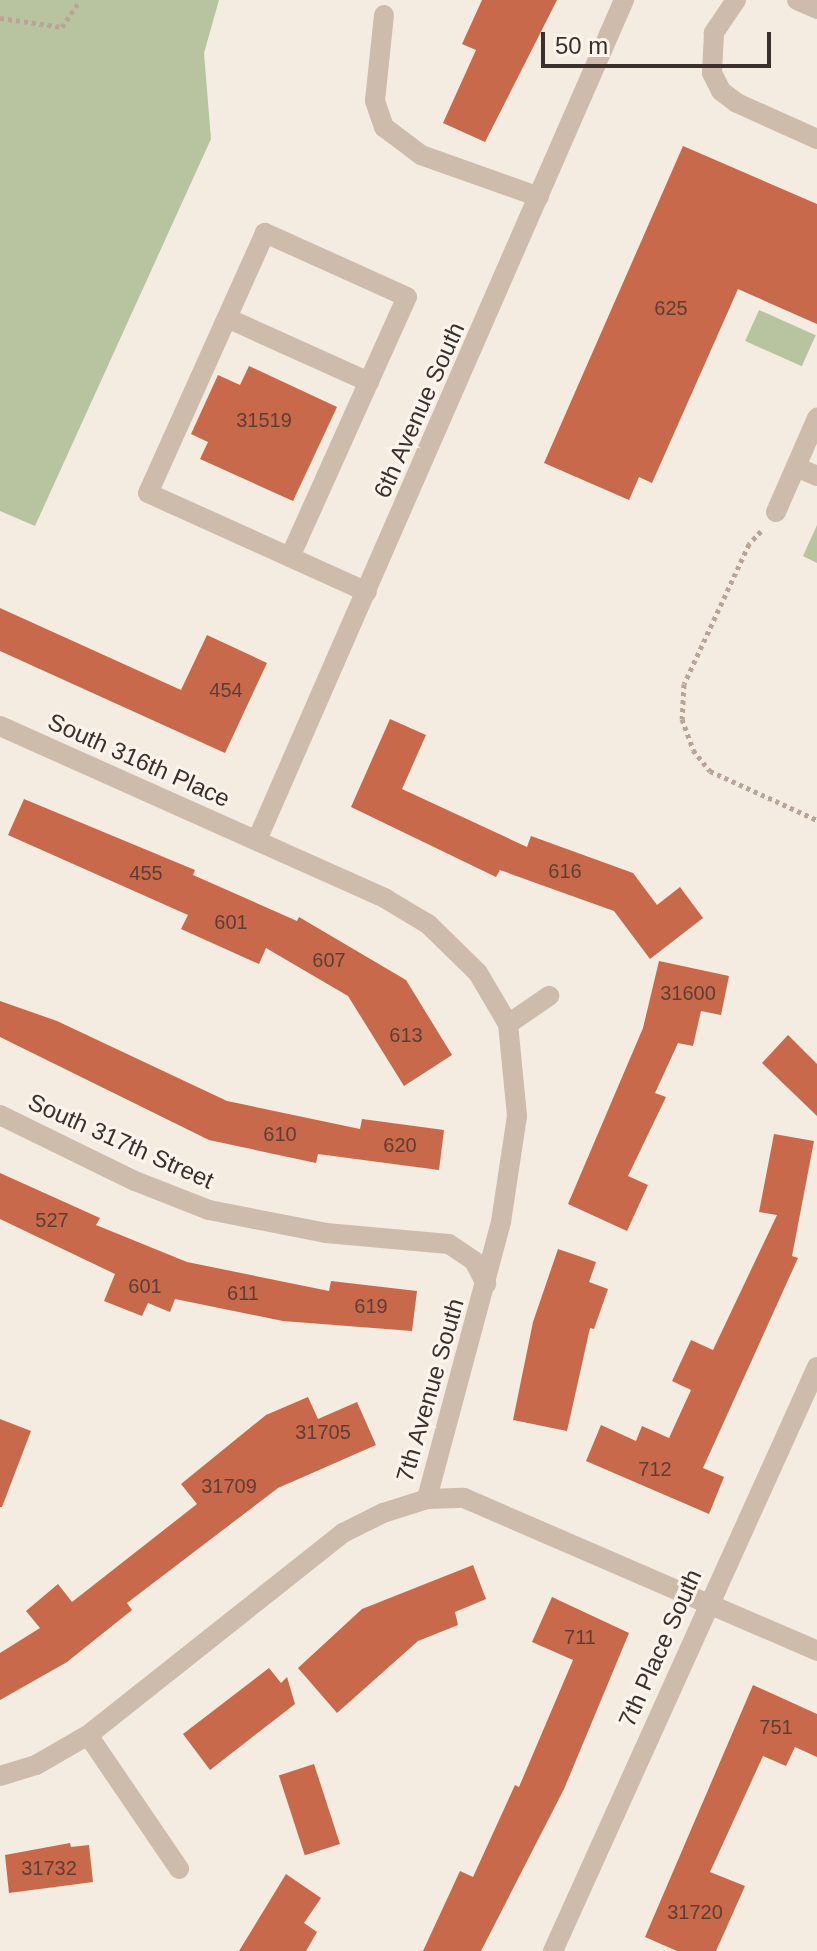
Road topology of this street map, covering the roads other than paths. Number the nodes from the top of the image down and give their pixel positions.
1 (624, 0) edge
2 (736, 0) edge
3 (797, 0) edge
4 (817, 9) edge
5 (384, 15) dead end
6 (817, 139) edge
7 (539, 197) junction
8 (227, 318) junction
9 (369, 382) junction
10 (817, 418) edge
11 (796, 467) junction
12 (817, 476) edge
13 (776, 512) road end
14 (290, 557) junction
15 (367, 592) junction
16 (0, 726) edge
17 (257, 840) junction
18 (549, 996) dead end
19 (508, 1024) junction
20 (0, 1115) edge
21 (486, 1284) junction
22 (817, 1367) edge
23 (427, 1499) junction
24 (709, 1604) junction
25 (817, 1651) edge
26 (88, 1735) junction
27 (0, 1776) edge
28 (179, 1869) dead end
29 (553, 1951) edge

1 - 7 street, 6th Avenue South
2 - 6 street
3 - 4 street
5 - 7 street
7 - 15 street, 6th Avenue South
8 - 9 street
8 - 9 street
8 - 14 street
9 - 14 street
10 - 11 street
11 - 12 street
11 - 13 street
14 - 15 street
15 - 17 street, 6th Avenue South
16 - 17 street, South 316th Place
17 - 19 street, 7th Avenue South
18 - 19 street
19 - 21 street, 7th Avenue South
20 - 21 street, South 317th Street
21 - 23 street, 7th Avenue South
22 - 24 street, 7th Place South
23 - 24 street
23 - 26 street, 7th Avenue South
24 - 25 street
24 - 29 street, 7th Place South
26 - 27 street, 7th Avenue South
26 - 28 street

